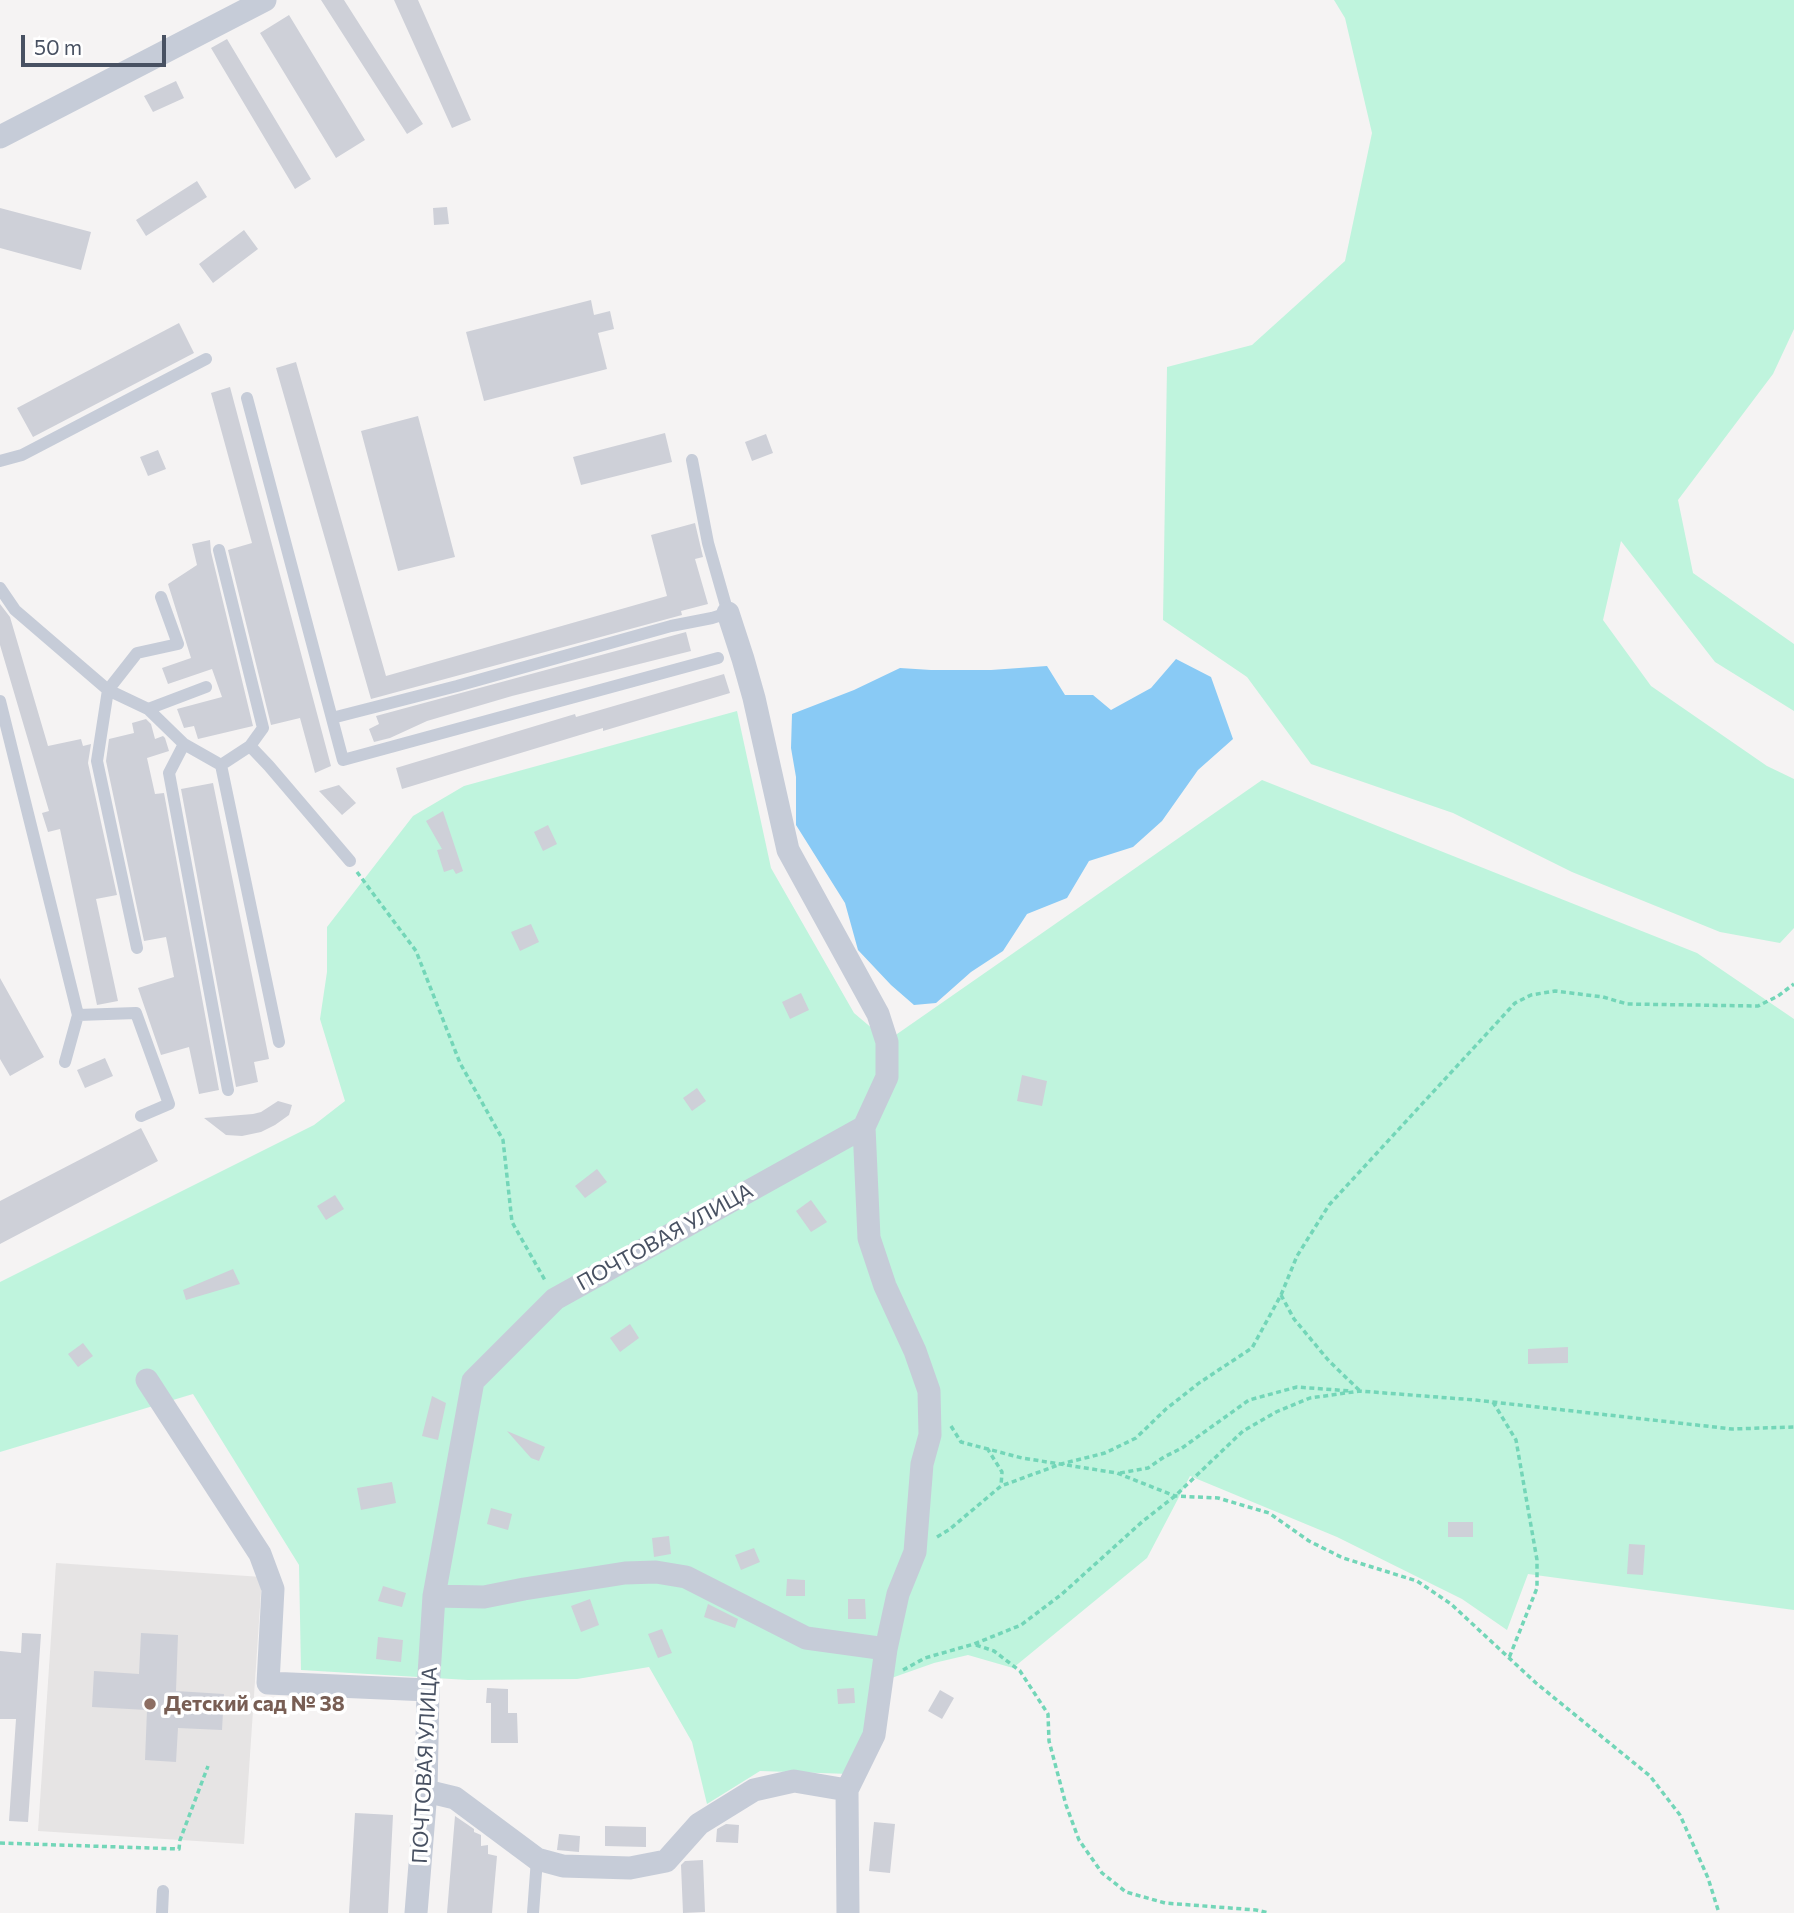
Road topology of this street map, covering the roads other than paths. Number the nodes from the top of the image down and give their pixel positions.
1 (265, 0) edge
2 (0, 137) edge
3 (206, 359) dead end
4 (247, 398) dead end
5 (692, 460) dead end
6 (0, 461) edge
7 (219, 550) dead end
8 (0, 588) edge
9 (161, 597) dead end
10 (728, 613) junction
11 (718, 658) dead end
12 (205, 687) dead end
13 (108, 690) junction
14 (0, 701) edge
15 (148, 709) junction
16 (332, 718) junction
17 (184, 744) junction
18 (250, 746) junction
19 (221, 765) junction
20 (350, 861) road end
21 (137, 948) dead end
22 (78, 1015) junction
23 (279, 1041) dead end
24 (65, 1062) dead end
25 (229, 1090) dead end
26 (141, 1116) dead end
27 (864, 1127) junction
28 (146, 1380) dead end
29 (434, 1596) junction
30 (886, 1649) junction
31 (428, 1690) junction
32 (847, 1790) junction
33 (426, 1791) junction
34 (537, 1859) junction
35 (163, 1891) dead end
36 (162, 1913) edge
37 (416, 1913) edge
38 (533, 1913) edge
39 (848, 1913) edge

1 - 2 street
3 - 6 lane
4 - 16 lane
5 - 10 lane
7 - 18 lane
8 - 13 lane
9 - 13 lane
10 - 16 lane
10 - 27 street
11 - 16 lane
12 - 15 lane
13 - 15 lane
13 - 21 lane
14 - 22 lane
15 - 17 lane
17 - 19 lane
17 - 25 lane
18 - 19 lane
18 - 20 lane
19 - 23 lane
22 - 24 lane
22 - 26 lane
27 - 29 street, ПОЧТОВАЯ УЛИЦА
27 - 30 street
28 - 31 street
29 - 30 street
29 - 31 street, ПОЧТОВАЯ УЛИЦА
30 - 32 street
31 - 33 street, ПОЧТОВАЯ УЛИЦА
32 - 34 street
32 - 39 street
33 - 34 street
33 - 37 street, ПОЧТОВАЯ УЛИЦА
34 - 38 lane
35 - 36 lane

